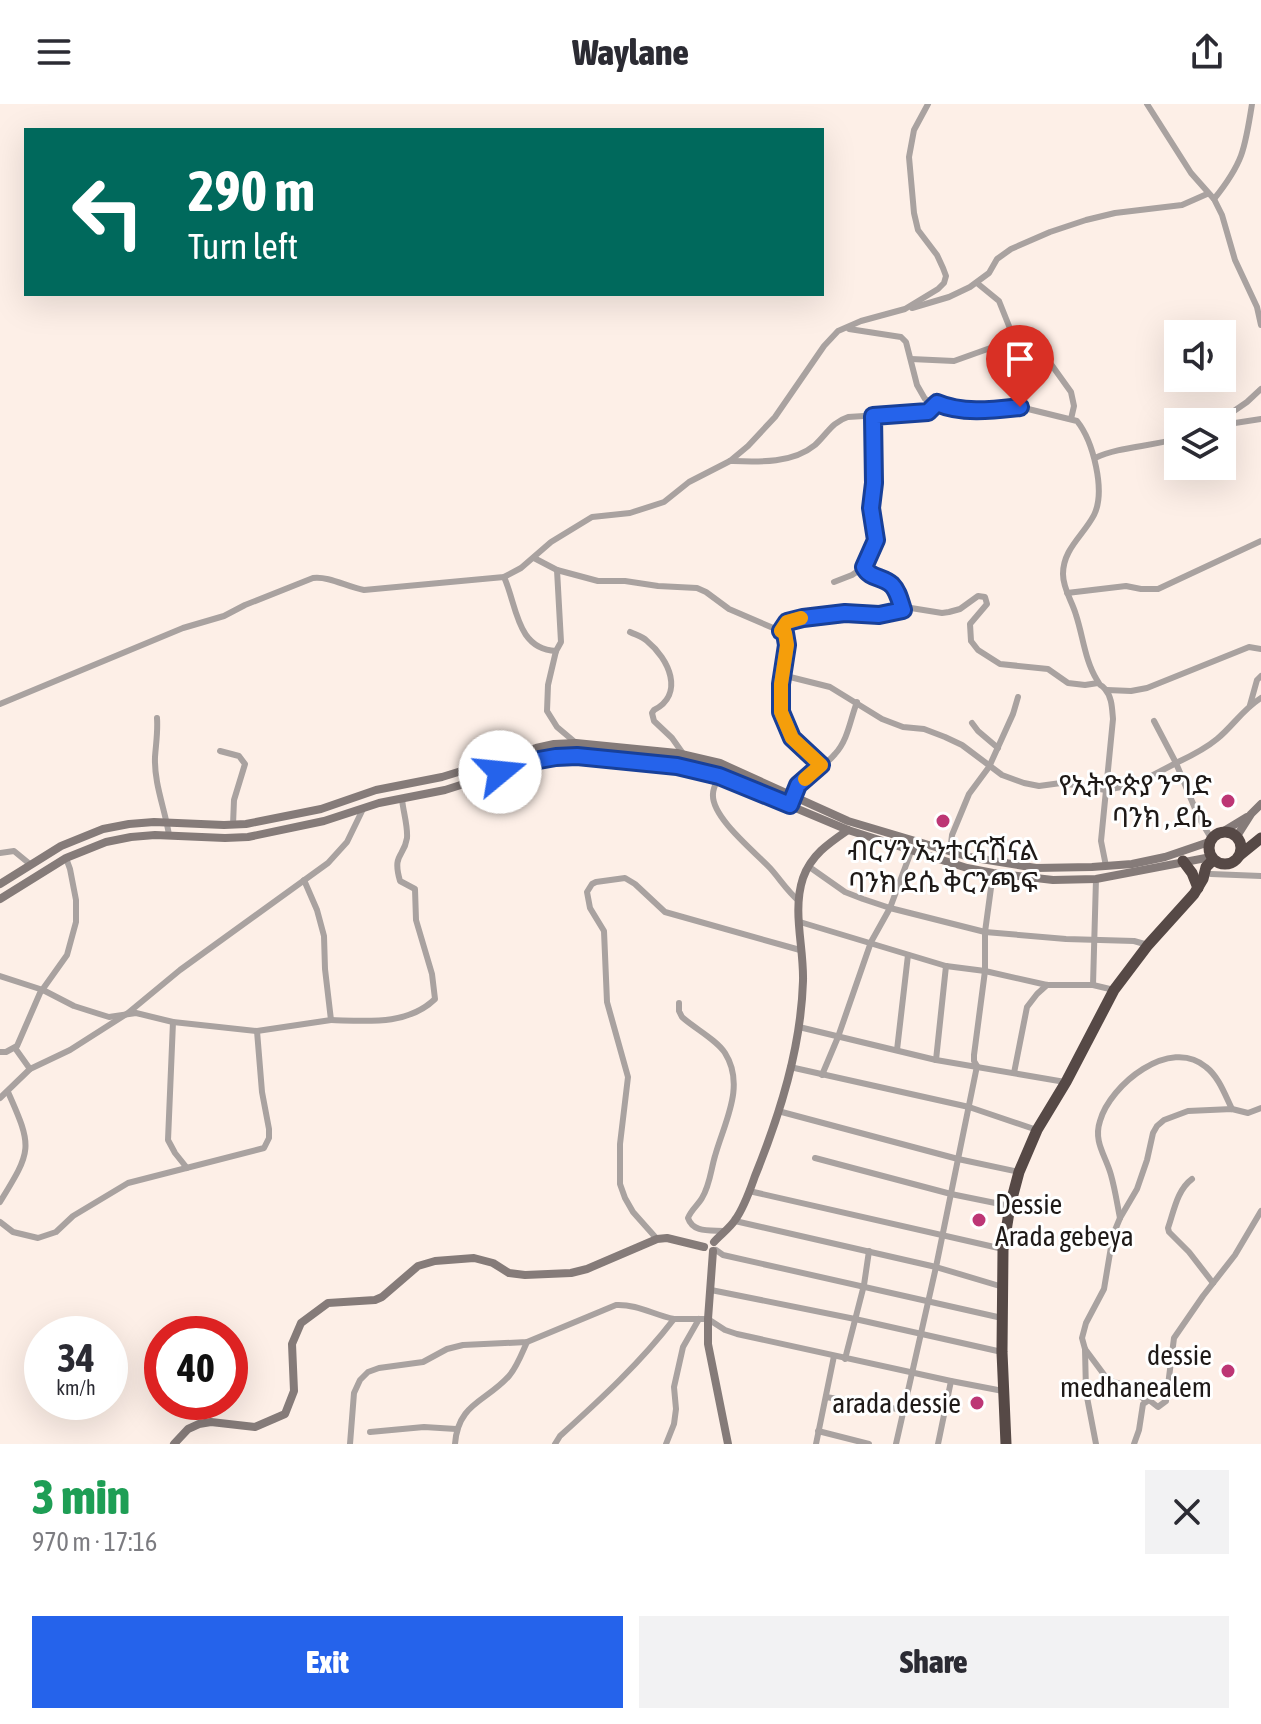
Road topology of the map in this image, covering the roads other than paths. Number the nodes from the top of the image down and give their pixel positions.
1 (928, 104) edge
2 (1147, 104) edge
3 (1252, 104) edge
4 (1211, 197) junction
5 (977, 283) junction
6 (1259, 307) edge
7 (905, 309) junction
8 (1261, 325) edge
9 (847, 328) junction
10 (1013, 336) junction
11 (911, 359) junction
12 (1261, 389) edge
13 (937, 403) junction
14 (1236, 411) edge
15 (873, 416) junction
16 (1071, 419) junction
17 (1261, 419) edge
18 (1236, 421) edge
19 (1164, 442) edge
20 (1095, 458) junction
21 (730, 461) junction
22 (1261, 541) edge
23 (534, 558) junction
24 (864, 567) junction
25 (557, 570) junction
26 (504, 577) junction
27 (834, 582) dead end
28 (1067, 593) junction
29 (903, 610) junction
30 (781, 631) junction
31 (630, 632) dead end
32 (1261, 649) edge
33 (556, 651) junction
34 (782, 675) junction
35 (1261, 676) edge
36 (1098, 683) junction
37 (1107, 690) junction
38 (1018, 697) dead end
39 (1261, 698) edge
40 (857, 702) junction
41 (0, 704) edge
42 (1250, 705) junction
43 (157, 718) dead end
44 (1154, 721) dead end
45 (972, 723) dead end
46 (576, 743) junction
47 (998, 748) junction
48 (220, 751) dead end
49 (684, 755) junction
50 (1176, 763) junction
51 (821, 765) junction
52 (476, 766) junction
53 (989, 767) junction
54 (719, 776) junction
55 (750, 776) junction
56 (481, 779) junction
57 (746, 786) junction
58 (1106, 790) junction
59 (402, 799) junction
60 (791, 800) junction
61 (1261, 804) edge
62 (363, 809) junction
63 (1251, 814) junction
64 (167, 822) junction
65 (233, 825) junction
66 (848, 830) junction
67 (1224, 831) junction
68 (169, 835) junction
69 (1261, 836) edge
70 (1238, 838) junction
71 (1210, 840) junction
72 (912, 849) junction
73 (950, 852) junction
74 (0, 853) edge
75 (1240, 855) junction
76 (66, 858) junction
77 (1215, 860) junction
78 (1183, 861) junction
79 (31, 865) junction
80 (808, 866) junction
81 (1106, 866) junction
82 (993, 873) junction
83 (1261, 876) edge
84 (1096, 879) junction
85 (304, 880) junction
86 (1204, 880) junction
87 (0, 884) edge
88 (0, 899) edge
89 (799, 901) junction
90 (890, 908) junction
91 (800, 922) junction
92 (985, 932) junction
93 (1094, 940) junction
94 (871, 942) junction
95 (1148, 945) junction
96 (800, 950) junction
97 (908, 955) junction
98 (946, 966) junction
99 (985, 971) junction
100 (0, 976) edge
101 (1047, 985) junction
102 (1093, 985) junction
103 (43, 990) junction
104 (1114, 990) junction
105 (679, 1003) dead end
106 (128, 1013) junction
107 (331, 1020) junction
108 (173, 1022) junction
109 (799, 1027) junction
110 (257, 1031) junction
111 (838, 1037) junction
112 (15, 1048) junction
113 (897, 1050) junction
114 (0, 1052) edge
115 (936, 1060) junction
116 (977, 1066) junction
117 (790, 1067) junction
118 (30, 1069) junction
119 (1014, 1073) junction
120 (822, 1075) junction
121 (1066, 1082) junction
122 (8, 1092) junction
123 (0, 1098) edge
124 (969, 1107) junction
125 (1261, 1108) edge
126 (1232, 1109) junction
127 (778, 1111) junction
128 (1037, 1130) junction
129 (815, 1158) dead end
130 (958, 1159) junction
131 (187, 1168) junction
132 (1019, 1172) junction
133 (1192, 1179) dead end
134 (749, 1191) junction
135 (951, 1194) junction
136 (0, 1202) edge
137 (1010, 1206) junction
138 (1261, 1211) edge
139 (1120, 1218) junction
140 (735, 1221) junction
141 (0, 1222) edge
142 (724, 1231) junction
143 (941, 1235) junction
144 (657, 1239) junction
145 (712, 1248) junction
146 (1003, 1250) junction
147 (869, 1251) junction
148 (936, 1267) junction
149 (1213, 1283) junction
150 (864, 1285) junction
151 (1003, 1287) junction
152 (711, 1290) junction
153 (928, 1301) junction
154 (1002, 1318) junction
155 (674, 1319) junction
156 (703, 1319) junction
157 (855, 1319) junction
158 (921, 1334) junction
159 (527, 1342) junction
160 (1085, 1349) junction
161 (1002, 1352) junction
162 (834, 1356) junction
163 (845, 1359) junction
164 (912, 1372) junction
165 (951, 1381) junction
166 (1004, 1391) junction
167 (826, 1397) junction
168 (1146, 1401) junction
169 (903, 1410) junction
170 (456, 1429) junction
171 (818, 1431) junction
172 (370, 1432) dead end
173 (174, 1444) edge
174 (350, 1444) edge
175 (455, 1444) edge
176 (555, 1444) edge
177 (666, 1444) edge
178 (728, 1444) edge
179 (816, 1444) edge
180 (869, 1444) edge
181 (896, 1444) edge
182 (938, 1444) edge
183 (1006, 1444) edge
184 (1096, 1444) edge
185 (1134, 1444) edge

1 - 7 street
2 - 4 street
3 - 4 street
4 - 5 street
4 - 6 street
5 - 7 street
5 - 10 street
6 - 8 street
7 - 9 street
9 - 11 street
9 - 21 street
10 - 11 street
10 - 16 street
11 - 13 street
12 - 14 street
13 - 15 street
13 - 16 street
15 - 21 street
15 - 24 street
16 - 20 street
17 - 18 street
19 - 20 street
20 - 28 street
21 - 23 street
22 - 28 street
23 - 25 street
23 - 26 street
24 - 27 street
24 - 29 street
25 - 30 street
25 - 33 street
26 - 33 street
26 - 41 street
28 - 36 street
29 - 30 street
29 - 36 street
30 - 34 street
31 - 49 street
32 - 37 street
33 - 46 street
34 - 40 street
34 - 51 street
35 - 42 street
36 - 37 street
37 - 58 street
38 - 47 street
39 - 42 street
40 - 51 street
40 - 53 street
42 - 50 street
43 - 64 street
44 - 50 street
45 - 47 street
46 - 49 street
46 - 52 street
47 - 53 street
48 - 65 street
49 - 55 street
50 - 58 street
50 - 71 street
51 - 60 street
52 - 56 street
52 - 65 street
53 - 58 street
53 - 73 street
54 - 56 street
54 - 57 street
54 - 89 street
55 - 57 street
55 - 60 street
56 - 59 street
57 - 60 street
58 - 81 street
59 - 62 street
59 - 107 street
60 - 66 street
60 - 73 street
61 - 63 street
62 - 68 street
62 - 85 street
63 - 67 street
63 - 70 street
64 - 65 street
64 - 68 street
64 - 79 street
66 - 72 street
66 - 80 street
67 - 70 highway
67 - 71 highway
68 - 76 street
69 - 70 highway
69 - 75 highway
70 - 75 highway
71 - 77 highway
71 - 81 street
72 - 82 street
72 - 90 street
73 - 81 street
74 - 79 street
75 - 77 highway
76 - 88 street
76 - 103 street
77 - 78 street
77 - 86 highway
78 - 84 street
78 - 86 highway
79 - 87 street
80 - 89 street
80 - 90 street
82 - 84 street
82 - 92 street
83 - 86 street
84 - 93 street
85 - 106 street
85 - 107 street
86 - 95 highway
89 - 91 street
90 - 92 street
90 - 94 street
91 - 94 street
91 - 96 street
92 - 93 street
92 - 99 street
93 - 95 street
93 - 102 street
94 - 97 street
94 - 111 street
95 - 104 highway
96 - 109 street
96 - 144 street
97 - 98 street
97 - 113 street
98 - 99 street
98 - 115 street
99 - 101 street
99 - 116 street
100 - 103 street
101 - 102 street
101 - 119 street
102 - 104 street
103 - 106 street
103 - 112 street
104 - 121 highway
105 - 142 street
106 - 108 street
106 - 118 street
107 - 110 street
108 - 110 street
108 - 131 street
109 - 111 street
109 - 117 street
110 - 131 street
111 - 113 street
111 - 120 street
112 - 114 street
112 - 118 street
113 - 115 street
115 - 116 street
116 - 119 street
116 - 124 street
117 - 120 street
117 - 127 street
118 - 122 street
119 - 121 street
120 - 124 street
121 - 128 highway
122 - 123 street
122 - 136 street
124 - 128 street
124 - 130 street
125 - 126 street
126 - 139 street
126 - 139 street
127 - 130 street
127 - 134 street
128 - 132 highway
129 - 135 street
130 - 132 street
130 - 135 street
131 - 141 street
132 - 137 highway
133 - 149 street
134 - 140 street
134 - 143 street
135 - 137 street
135 - 143 street
137 - 146 highway
138 - 149 street
139 - 160 street
140 - 142 street
140 - 147 street
142 - 145 street
143 - 146 street
143 - 148 street
144 - 145 street
144 - 173 street
145 - 150 street
145 - 152 street
146 - 151 highway
147 - 148 street
147 - 150 street
148 - 151 street
148 - 153 street
149 - 168 street
150 - 153 street
150 - 157 street
151 - 154 highway
152 - 156 street
152 - 157 street
153 - 154 street
153 - 158 street
154 - 161 highway
155 - 156 street
155 - 159 street
155 - 176 street
156 - 162 street
156 - 177 street
156 - 178 street
157 - 158 street
157 - 163 street
158 - 161 street
158 - 164 street
159 - 170 street
159 - 174 street
160 - 168 street
160 - 184 street
161 - 166 highway
162 - 163 street
162 - 167 street
163 - 164 street
164 - 165 street
164 - 169 street
165 - 166 street
165 - 182 street
166 - 183 highway
167 - 169 street
167 - 171 street
168 - 185 street
169 - 181 street
170 - 172 street
170 - 175 street
171 - 179 street
171 - 180 street

